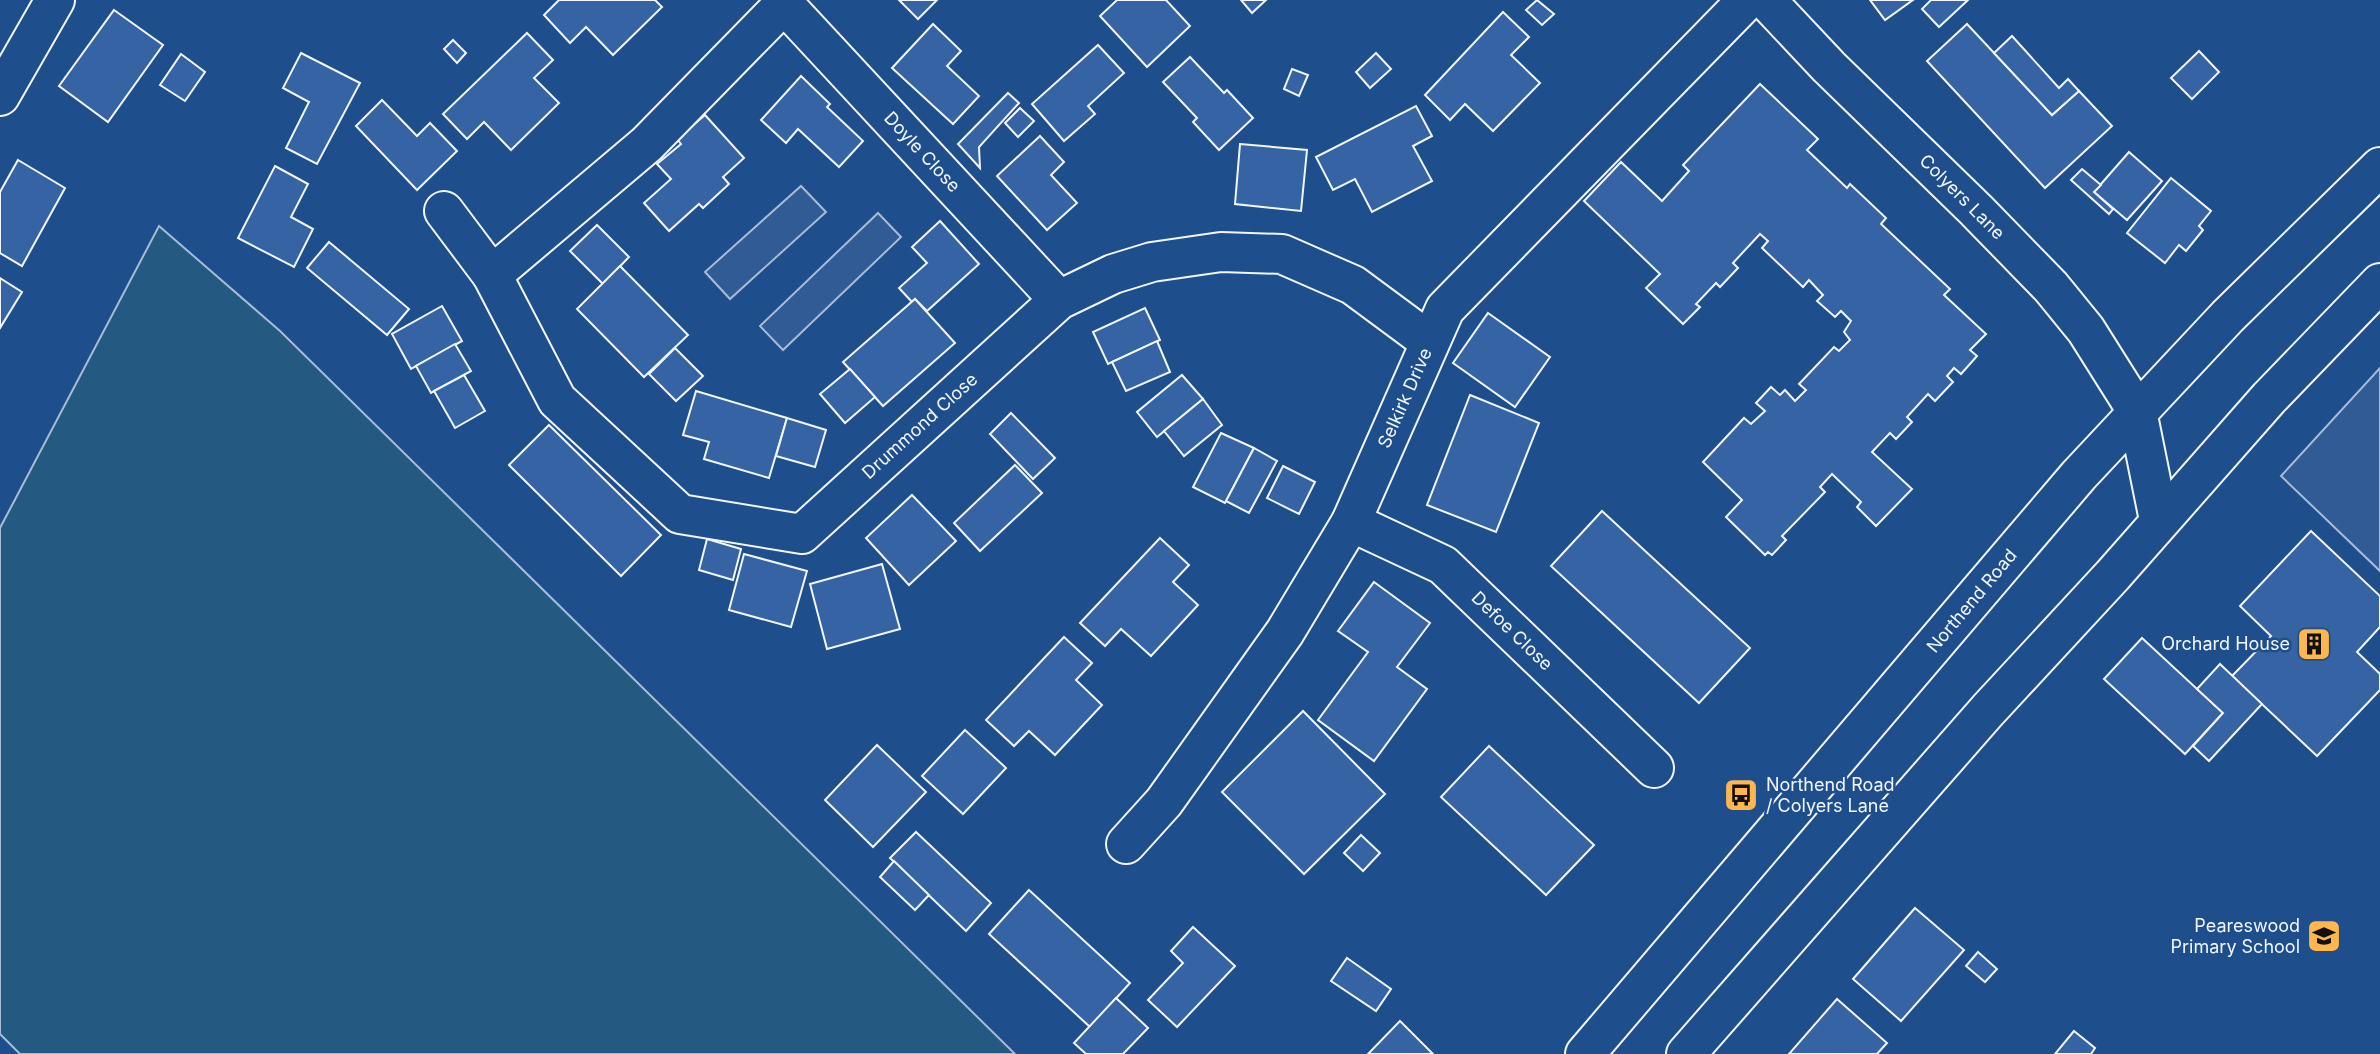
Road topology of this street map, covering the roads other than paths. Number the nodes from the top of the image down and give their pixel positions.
1 (55, 0) edge
2 (1746, 0) edge
3 (1766, 0) edge
4 (786, 2) edge
5 (0, 96) edge
6 (2380, 167) edge
7 (444, 211) dead end
8 (492, 275) junction
9 (2380, 283) edge
10 (1059, 300) junction
11 (1430, 342) junction
12 (2137, 411) junction
13 (2159, 520) junction
14 (1351, 522) junction
15 (1654, 768) dead end
16 (1126, 844) dead end
17 (1585, 1054) edge
18 (1686, 1054) edge

1 - 5 street
2 - 11 street, Selkirk Drive
3 - 12 street, Colyers Lane
4 - 8 street, Doyle Close
4 - 10 street, Doyle Close
6 - 12 street, Northend Road
7 - 8 street, Drummond Close
8 - 10 street, Drummond Close
9 - 13 street
10 - 11 street, Drummond Close
11 - 14 street, Selkirk Drive
12 - 13 street
12 - 17 street, Northend Road
13 - 18 street
14 - 15 street, Defoe Close
14 - 16 street, Selkirk Drive

